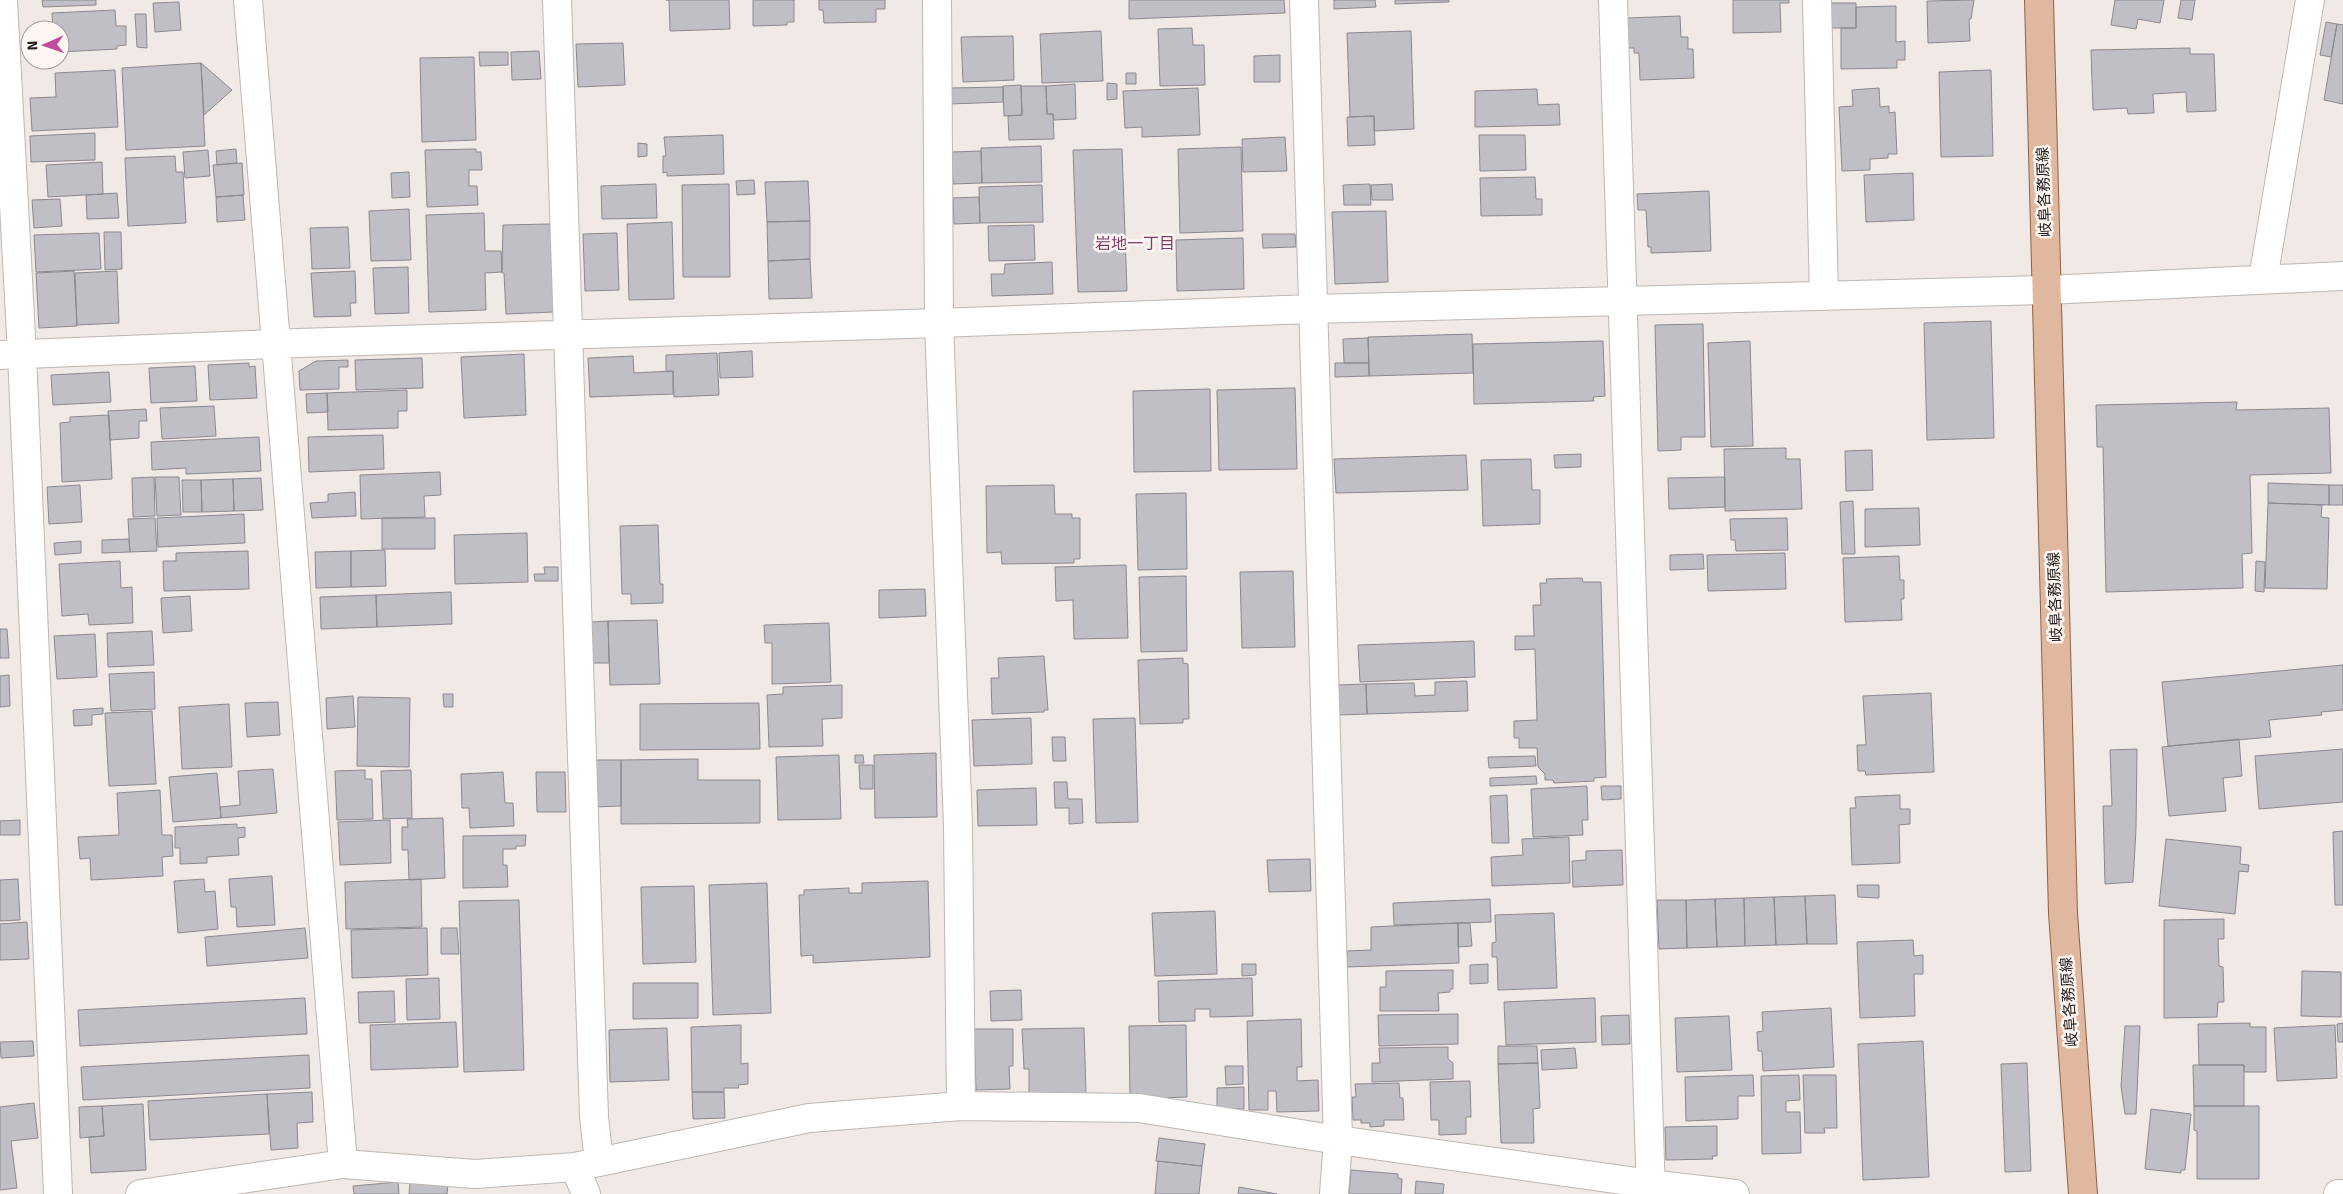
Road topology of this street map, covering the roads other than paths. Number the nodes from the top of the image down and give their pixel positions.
1 (3, 0) edge
2 (248, 0) edge
3 (557, 0) edge
4 (937, 0) edge
5 (1304, 0) edge
6 (1613, 0) edge
7 (1817, 0) edge
8 (2039, 0) edge
9 (2310, 0) edge
10 (2343, 276) edge
11 (2263, 280) junction
12 (2047, 290) junction
13 (1824, 296) junction
14 (1623, 301) junction
15 (1313, 309) junction
16 (939, 323) junction
17 (569, 334) junction
18 (275, 344) junction
19 (11, 354) edge
20 (961, 1106) junction
21 (1338, 1140) junction
22 (343, 1164) junction
23 (587, 1164) junction
24 (200, 1189) edge
25 (1651, 1189) edge
26 (58, 1194) edge
27 (140, 1194) edge
28 (586, 1194) edge
29 (1334, 1194) edge
30 (1735, 1194) edge
31 (2083, 1194) edge
32 (2338, 1194) edge
33 (2343, 1194) edge

1 - 19 street
2 - 18 street
3 - 17 street
4 - 16 street
5 - 15 street
6 - 14 street
7 - 13 street
8 - 12 main road, 岐阜各務原線
9 - 11 street
10 - 11 street
11 - 12 street
12 - 13 street
12 - 31 main road, 岐阜各務原線
13 - 14 street
14 - 15 street
14 - 25 street
15 - 16 street
15 - 21 street
16 - 17 street
16 - 20 street
17 - 18 street
17 - 23 street
18 - 19 street
18 - 22 street
19 - 26 street
20 - 21 street
20 - 23 street
21 - 25 street
21 - 29 street
22 - 23 street
22 - 24 street
23 - 28 street
24 - 27 street
25 - 30 street
32 - 33 street

